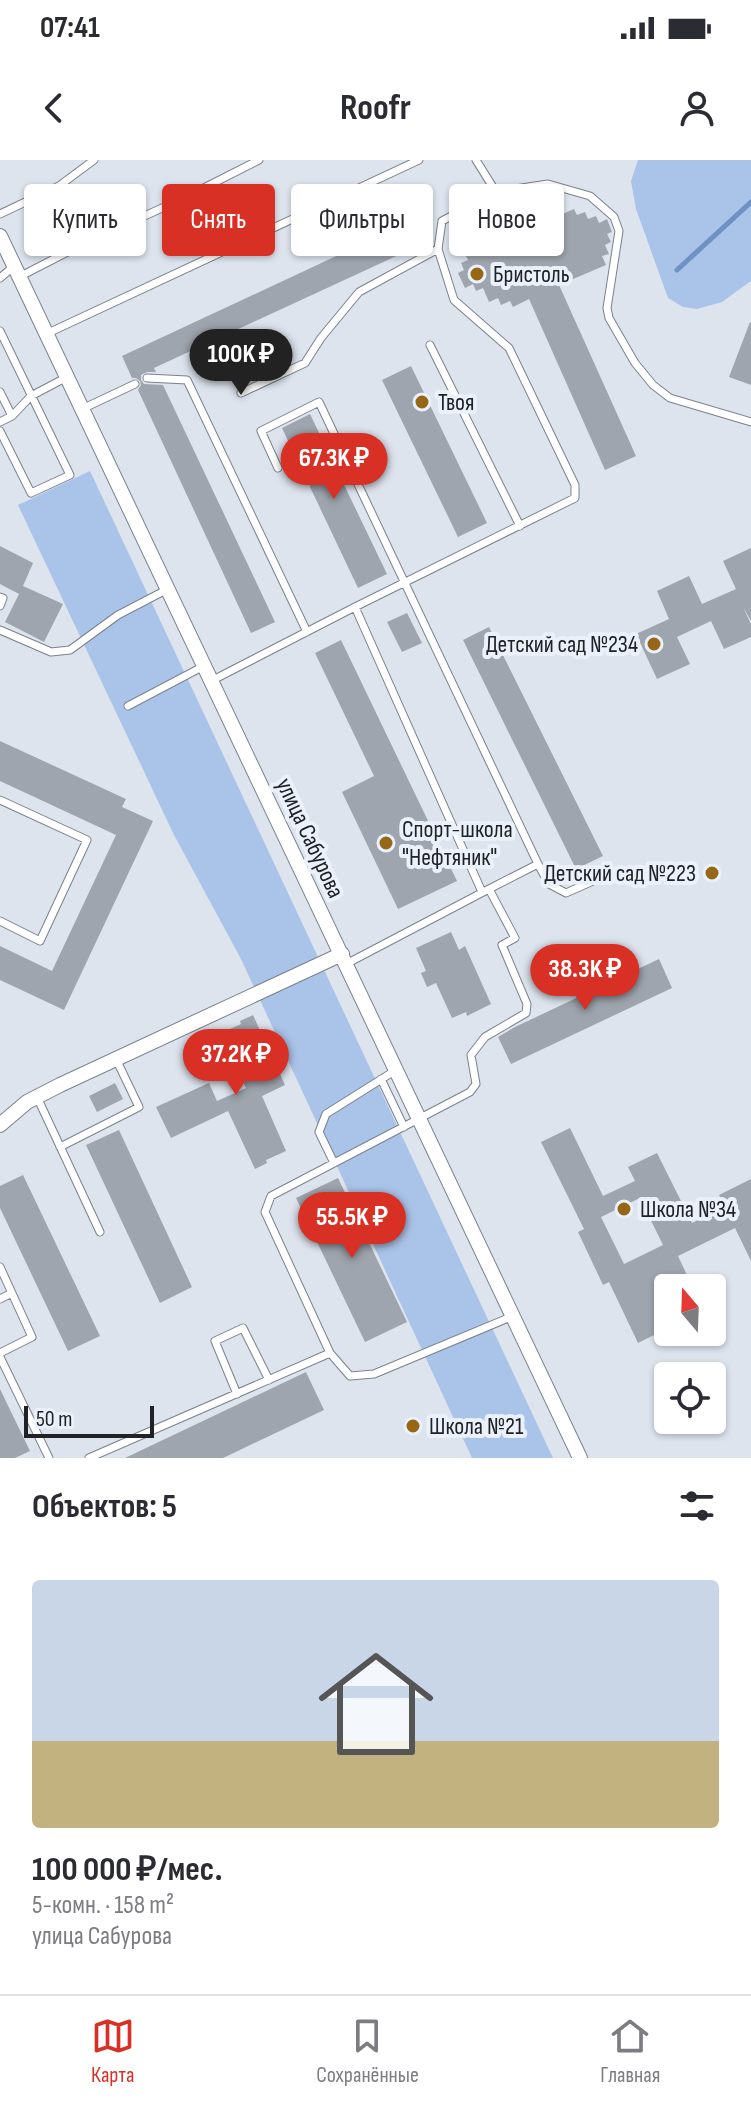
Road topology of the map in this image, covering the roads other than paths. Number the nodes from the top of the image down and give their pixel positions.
1 (94, 160) edge
2 (259, 160) edge
3 (419, 160) edge
4 (476, 160) edge
5 (491, 184) edge
6 (564, 189) edge
7 (0, 214) edge
8 (449, 217) edge
9 (0, 236) edge
10 (438, 249) junction
11 (17, 272) junction
12 (0, 278) edge
13 (0, 331) edge
14 (46, 334) junction
15 (430, 345) dead end
16 (67, 377) junction
17 (147, 378) dead end
18 (135, 384) dead end
19 (0, 392) edge
20 (241, 393) dead end
21 (31, 396) junction
22 (82, 409) junction
23 (12, 416) junction
24 (0, 422) edge
25 (751, 422) edge
26 (0, 431) edge
27 (278, 468) dead end
28 (520, 526) junction
29 (406, 582) junction
30 (168, 589) junction
31 (0, 597) edge
32 (0, 606) edge
33 (355, 607) junction
34 (0, 630) edge
35 (307, 632) junction
36 (204, 666) junction
37 (211, 681) junction
38 (128, 706) dead end
39 (0, 800) edge
40 (538, 864) junction
41 (611, 873) dead end
42 (486, 890) junction
43 (0, 921) edge
44 (344, 959) junction
45 (116, 1059) junction
46 (396, 1070) junction
47 (381, 1079) junction
48 (37, 1097) junction
49 (419, 1119) junction
50 (0, 1125) edge
51 (404, 1127) junction
52 (60, 1147) junction
53 (334, 1163) junction
54 (100, 1232) dead end
55 (0, 1267) edge
56 (12, 1293) junction
57 (0, 1299) edge
58 (513, 1316) junction
59 (330, 1353) junction
60 (0, 1355) edge
61 (269, 1380) junction
62 (237, 1394) junction
63 (49, 1458) edge
64 (89, 1458) edge
65 (580, 1458) edge

1 - 7 lane
2 - 11 lane
3 - 14 lane
4 - 5 lane
6 - 25 lane
8 - 10 lane
9 - 11 street, улица Сабурова
10 - 20 lane
10 - 28 lane
11 - 12 lane
11 - 14 street, улица Сабурова
13 - 21 lane
14 - 16 street, улица Сабурова
15 - 28 lane
16 - 21 lane
16 - 22 street, улица Сабурова
17 - 35 lane
18 - 22 lane
19 - 23 lane
21 - 23 lane
21 - 26 lane
22 - 30 street, улица Сабурова
23 - 24 lane
27 - 29 lane
28 - 29 lane
29 - 33 lane
29 - 40 lane
30 - 34 lane
30 - 36 street, улица Сабурова
31 - 32 lane
33 - 35 lane
33 - 42 lane
35 - 37 lane
36 - 37 street, улица Сабурова
36 - 38 lane
37 - 44 street, улица Сабурова
39 - 43 lane
40 - 41 lane
40 - 42 lane
42 - 44 lane
42 - 49 lane
44 - 45 street
44 - 46 street, улица Сабурова
45 - 48 street
45 - 52 lane
46 - 47 lane
46 - 49 street, улица Сабурова
47 - 51 lane
47 - 53 lane
48 - 50 street
48 - 52 lane
49 - 51 lane
49 - 58 street, улица Сабурова
51 - 53 lane
52 - 54 lane
53 - 59 lane
55 - 56 lane
56 - 57 lane
56 - 60 lane
58 - 59 lane
58 - 65 street, улица Сабурова
59 - 61 lane
60 - 63 lane
61 - 62 lane
61 - 62 lane
62 - 64 lane

